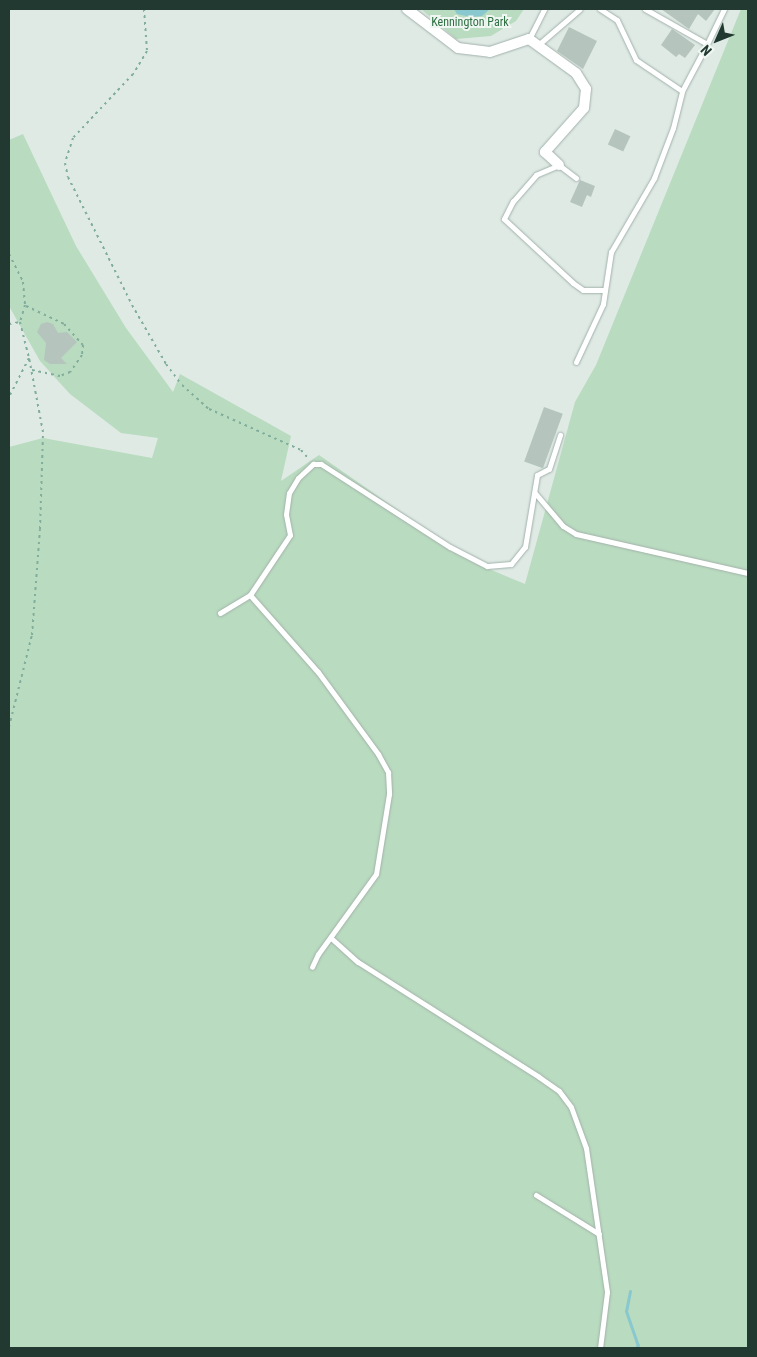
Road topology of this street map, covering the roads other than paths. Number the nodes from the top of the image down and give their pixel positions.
1 (407, 9) edge
2 (544, 9) edge
3 (580, 9) edge
4 (600, 9) edge
5 (645, 9) edge
6 (724, 9) edge
7 (533, 42) junction
8 (706, 44) junction
9 (682, 91) junction
10 (559, 164) junction
11 (576, 178) dead end
12 (604, 290) junction
13 (576, 362) dead end
14 (560, 435) dead end
15 (535, 493) junction
16 (748, 573) edge
17 (250, 594) junction
18 (220, 613) dead end
19 (331, 938) junction
20 (312, 967) dead end
21 (536, 1195) dead end
22 (599, 1234) junction
23 (600, 1348) edge

1 - 7 street
2 - 7 lane
3 - 7 lane
4 - 9 lane
5 - 8 lane
6 - 8 lane
7 - 10 street
8 - 9 lane
9 - 12 lane
10 - 11 lane
10 - 12 lane
12 - 13 lane
14 - 15 lane
15 - 16 lane
15 - 17 lane
17 - 18 lane
17 - 19 lane
19 - 20 lane
19 - 22 lane
21 - 22 lane
22 - 23 lane

